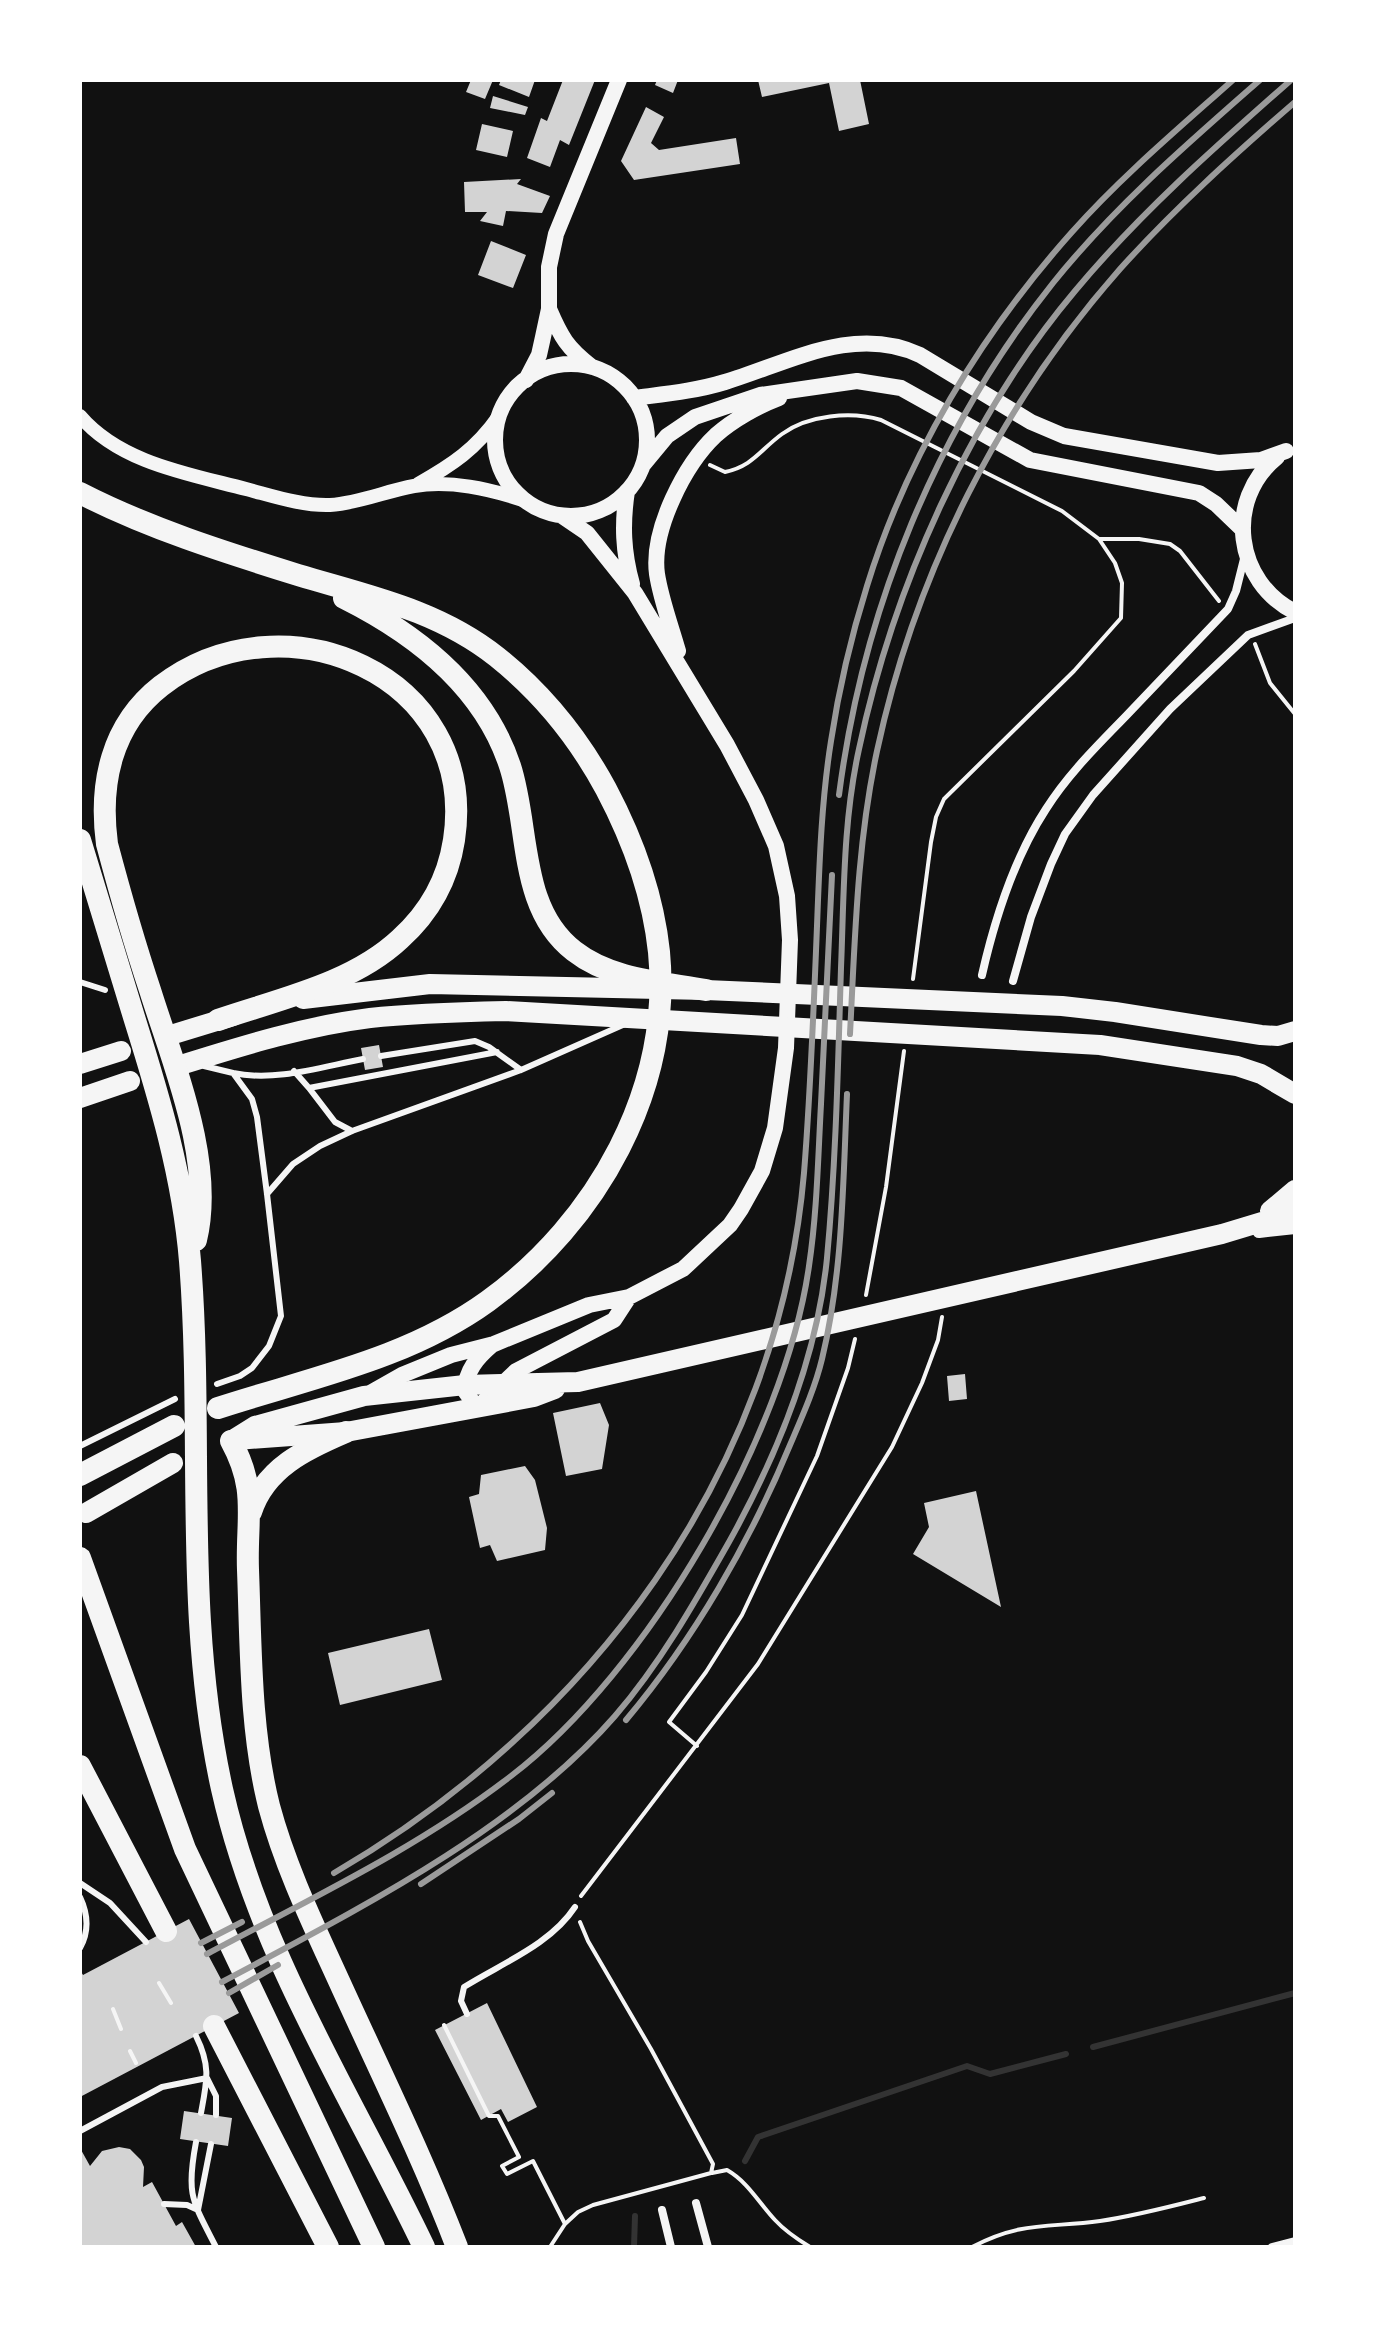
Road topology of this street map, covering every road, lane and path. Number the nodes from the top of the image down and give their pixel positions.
1 (619, 80) edge
2 (549, 309) junction
3 (594, 368) junction
4 (526, 380) junction
5 (816, 385) junction
6 (634, 398) junction
7 (80, 416) edge
8 (499, 416) junction
9 (1291, 448) edge
10 (707, 462) dead end
11 (643, 465) junction
12 (415, 486) junction
13 (627, 491) junction
14 (80, 493) edge
15 (523, 500) junction
16 (562, 516) junction
17 (1241, 528) junction
18 (1099, 539) junction
19 (1245, 554) junction
20 (294, 573) junction
21 (1210, 592) dead end
22 (635, 593) junction
23 (1295, 612) edge
24 (1295, 618) edge
25 (1261, 658) dead end
26 (684, 672) junction
27 (1295, 714) edge
28 (80, 840) edge
29 (982, 975) dead end
30 (1013, 981) dead end
31 (80, 982) edge
32 (912, 985) dead end
33 (105, 990) dead end
34 (706, 990) junction
35 (147, 1018) junction
36 (637, 1019) junction
37 (218, 1020) junction
38 (1295, 1031) edge
39 (174, 1034) dead end
40 (904, 1047) dead end
41 (121, 1051) dead end
42 (497, 1052) junction
43 (381, 1056) dead end
44 (363, 1059) dead end
45 (80, 1064) edge
46 (184, 1064) joint
47 (521, 1070) junction
48 (294, 1071) junction
49 (233, 1073) junction
50 (130, 1081) dead end
51 (309, 1088) junction
52 (1295, 1094) edge
53 (80, 1098) edge
54 (352, 1131) junction
55 (1295, 1190) edge
56 (267, 1194) junction
57 (1295, 1208) edge
58 (1246, 1227) junction
59 (1295, 1227) edge
60 (1222, 1234) junction
61 (189, 1260) junction
62 (629, 1297) junction
63 (946, 1299) junction
64 (863, 1309) dead end
65 (856, 1338) dead end
66 (494, 1344) junction
67 (569, 1383) junction
68 (217, 1384) dead end
69 (500, 1384) junction
70 (465, 1385) junction
71 (364, 1396) junction
72 (175, 1399) dead end
73 (218, 1408) dead end
74 (477, 1408) junction
75 (174, 1426) dead end
76 (346, 1432) junction
77 (225, 1442) junction
78 (80, 1446) edge
79 (173, 1463) dead end
80 (80, 1475) edge
81 (86, 1513) dead end
82 (249, 1517) junction
83 (80, 1558) edge
84 (80, 1596) edge
85 (104, 1630) junction
86 (697, 1746) junction
87 (80, 1766) edge
88 (80, 1883) edge
89 (80, 1897) edge
90 (575, 1907) junction
91 (156, 1937) joint
92 (80, 1948) edge
93 (159, 1983) dead end
94 (171, 2003) dead end
95 (113, 2009) dead end
96 (467, 2014) dead end
97 (444, 2025) dead end
98 (121, 2029) dead end
99 (205, 2031) joint
100 (130, 2051) dead end
101 (136, 2063) dead end
102 (207, 2078) junction
103 (201, 2113) dead end
104 (216, 2115) dead end
105 (80, 2131) edge
106 (196, 2142) dead end
107 (211, 2144) dead end
108 (711, 2173) junction
109 (1204, 2198) dead end
110 (696, 2203) dead end
111 (164, 2204) dead end
112 (198, 2210) junction
113 (662, 2210) dead end
114 (565, 2224) junction
115 (1295, 2241) edge
116 (216, 2247) edge
117 (328, 2247) edge
118 (374, 2247) edge
119 (424, 2247) edge
120 (457, 2247) edge
121 (550, 2247) edge
122 (671, 2247) edge
123 (708, 2247) edge
124 (810, 2247) edge
125 (972, 2247) edge
126 (1272, 2247) edge

1 - 2 main road
2 - 3 main road
2 - 4 main road
3 - 4 main road
3 - 6 main road
4 - 8 main road
5 - 11 main road
5 - 17 main road
5 - 26 main road
6 - 9 main road
6 - 11 main road
7 - 12 street
8 - 12 street
8 - 15 main road
9 - 17 main road
10 - 18 path
11 - 13 main road
12 - 15 street
13 - 16 main road
13 - 22 main road
14 - 20 highway
15 - 16 main road
16 - 22 main road
17 - 19 main road
18 - 21 path
18 - 32 path
19 - 23 main road
19 - 29 street
20 - 34 highway
20 - 73 highway
22 - 26 main road
24 - 30 street
25 - 27 path
26 - 62 main road
28 - 35 highway
31 - 33 lane
34 - 37 main road
34 - 38 main road
35 - 37 highway
35 - 61 highway
35 - 61 highway
36 - 46 main road
36 - 47 lane
36 - 52 main road
37 - 39 main road
40 - 64 path
41 - 45 main road
42 - 43 lane
42 - 47 lane
42 - 51 lane
44 - 48 lane
46 - 49 lane
47 - 54 lane
48 - 49 lane
48 - 51 lane
49 - 56 lane
50 - 53 main road
51 - 54 lane
54 - 56 lane
55 - 58 main road
56 - 68 lane
57 - 58 main road
58 - 60 main road
59 - 60 street
60 - 63 main road
61 - 119 highway
62 - 66 main road
62 - 69 main road
63 - 67 main road
63 - 86 path
65 - 86 path
66 - 70 main road
66 - 71 main road
67 - 69 main road
67 - 74 main road
69 - 70 main road
69 - 74 main road
70 - 71 main road
70 - 74 main road
71 - 77 main road
72 - 78 lane
74 - 76 main road
75 - 80 highway
76 - 77 main road
76 - 82 highway
77 - 82 highway
79 - 81 main road
82 - 120 highway
83 - 85 highway
84 - 85 highway
85 - 118 highway
86 - 90 path
87 - 91 highway
88 - 91 lane
89 - 92 lane
90 - 96 lane
90 - 108 path
93 - 94 path
95 - 98 path
97 - 114 path
99 - 102 lane
99 - 117 highway
100 - 101 path
102 - 103 lane
102 - 104 lane
102 - 105 lane
106 - 112 lane
107 - 112 lane
108 - 114 path
108 - 124 path
109 - 125 path
110 - 123 street
111 - 112 lane
112 - 116 lane
113 - 122 street
114 - 121 path
115 - 126 street

